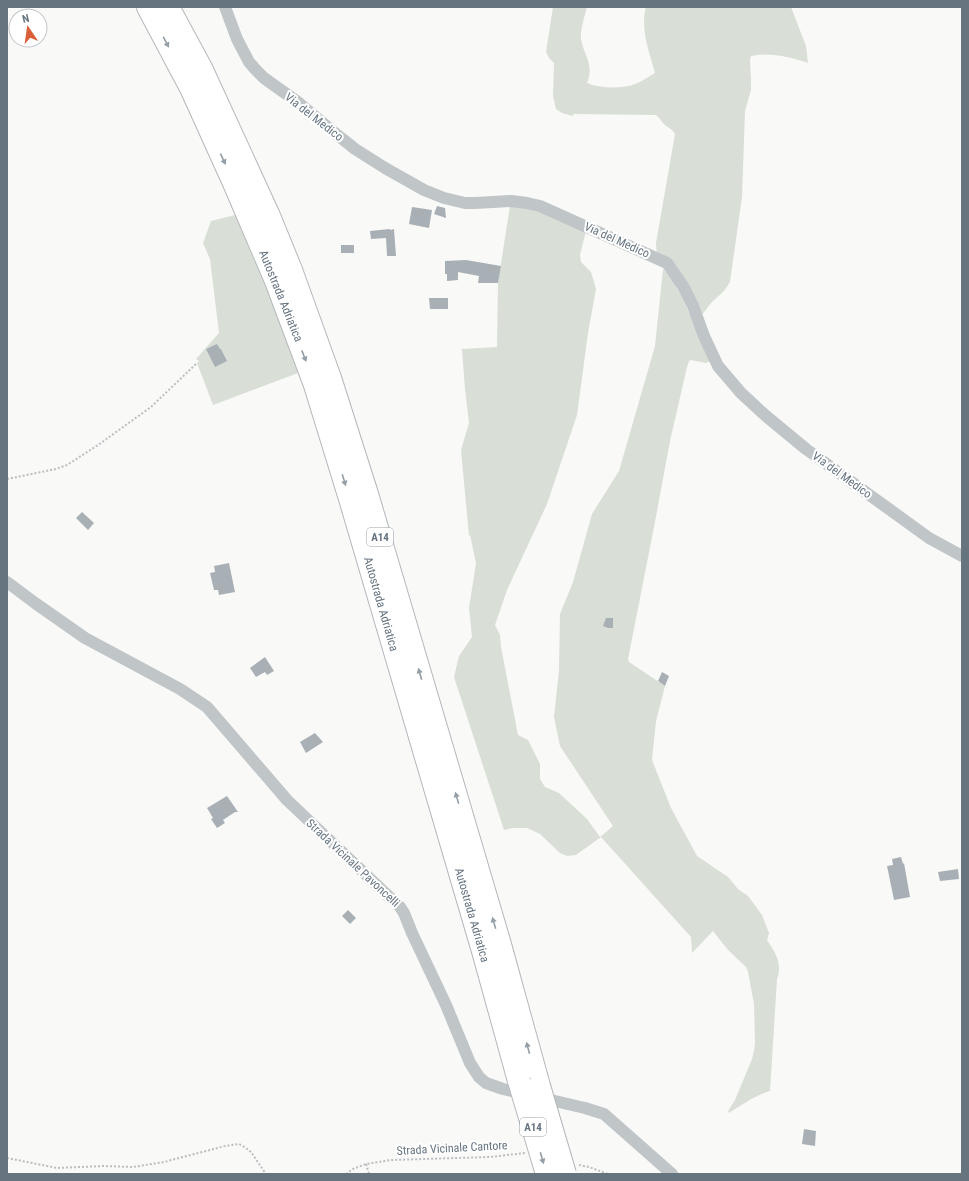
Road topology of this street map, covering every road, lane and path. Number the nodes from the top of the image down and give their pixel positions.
1 (148, 7) edge
2 (168, 7) edge
3 (225, 7) edge
4 (197, 363) dead end
5 (7, 479) edge
6 (962, 556) edge
7 (7, 582) edge
8 (529, 1083) junction
9 (527, 1153) dead end
10 (7, 1158) edge
11 (366, 1164) junction
12 (572, 1169) edge
13 (266, 1174) edge
14 (346, 1174) edge
15 (369, 1174) edge
16 (547, 1174) edge
17 (608, 1174) edge
18 (672, 1174) edge

1 -> 8 highway, Autostrada Adriatica / A14
8 -> 2 highway, Autostrada Adriatica / A14
3 - 6 street, Via del Medico
4 - 5 path
7 - 18 street, Strada Vicinale Pavoncelli
8 - 12 highway, Autostrada Adriatica / A14, bridge
8 -> 16 highway, Autostrada Adriatica / A14, bridge
9 - 11 path, Strada Vicinale Cantore
10 - 13 path
11 - 14 path, Strada Vicinale Cantore
11 - 15 path
12 - 17 path

